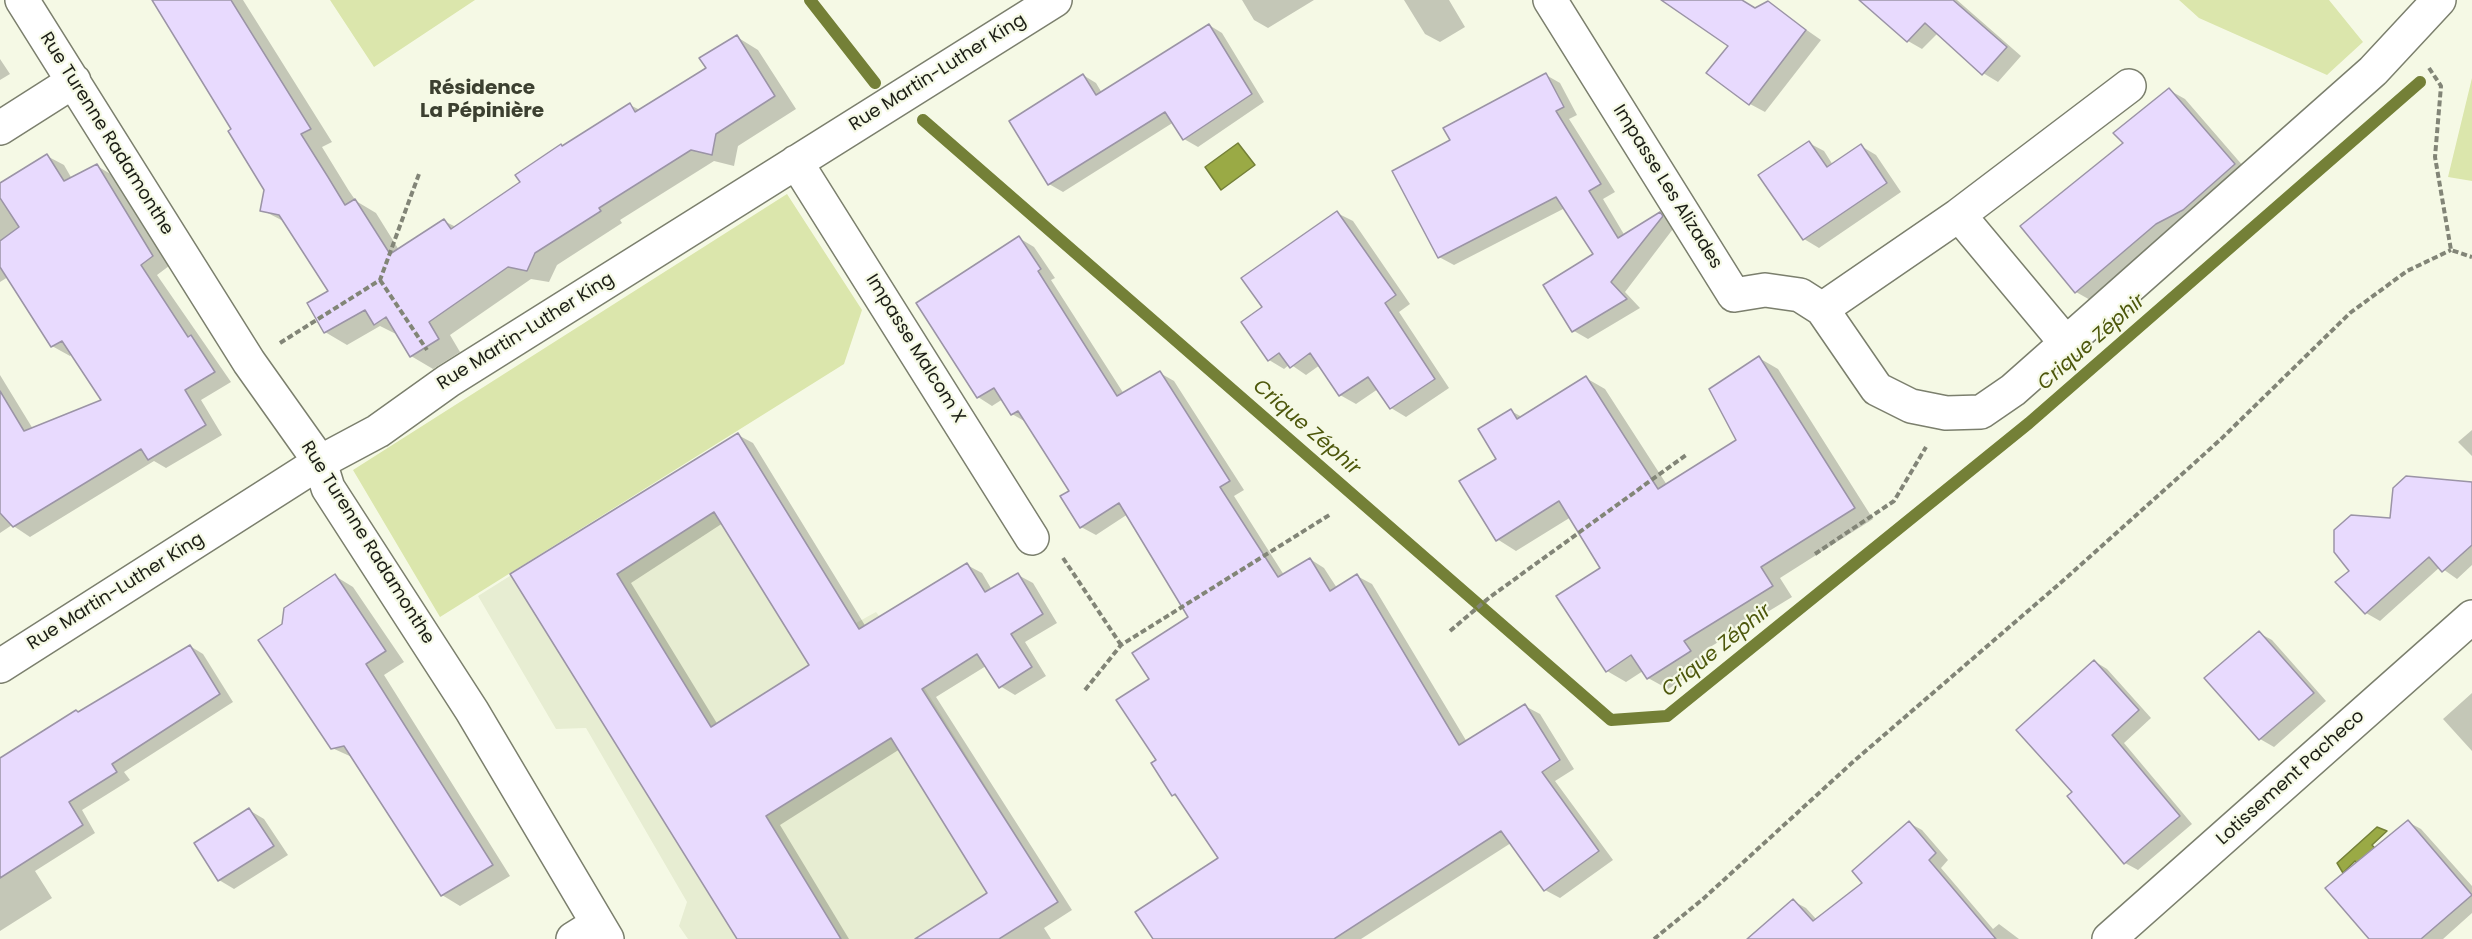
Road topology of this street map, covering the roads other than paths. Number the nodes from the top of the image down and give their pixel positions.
1 (22, 0) edge
2 (1055, 0) edge
3 (1550, 0) edge
4 (2439, 0) edge
5 (74, 81) junction
6 (2129, 86) dead end
7 (0, 128) edge
8 (796, 162) junction
9 (1959, 215) junction
10 (1822, 309) junction
11 (2066, 343) junction
12 (321, 462) junction
13 (1032, 538) road end
14 (2472, 617) edge
15 (0, 666) edge
16 (592, 934) edge
17 (2109, 939) edge

1 - 5 street, Rue Turenne Radamonthe
2 - 8 street, Rue Martin-Luther King
3 - 10 street, Impasse Les Alizades
4 - 11 street, Impasse Les Alizades
5 - 7 street
5 - 12 street, Rue Turenne Radamonthe
6 - 9 street
8 - 12 street, Rue Martin-Luther King
8 - 13 street, Impasse Malcom X
9 - 10 street
9 - 11 street
10 - 11 street, Impasse Les Alizades
12 - 15 street, Rue Martin-Luther King
12 - 16 street, Rue Turenne Radamonthe
14 - 17 street, Lotissement Pacheco

